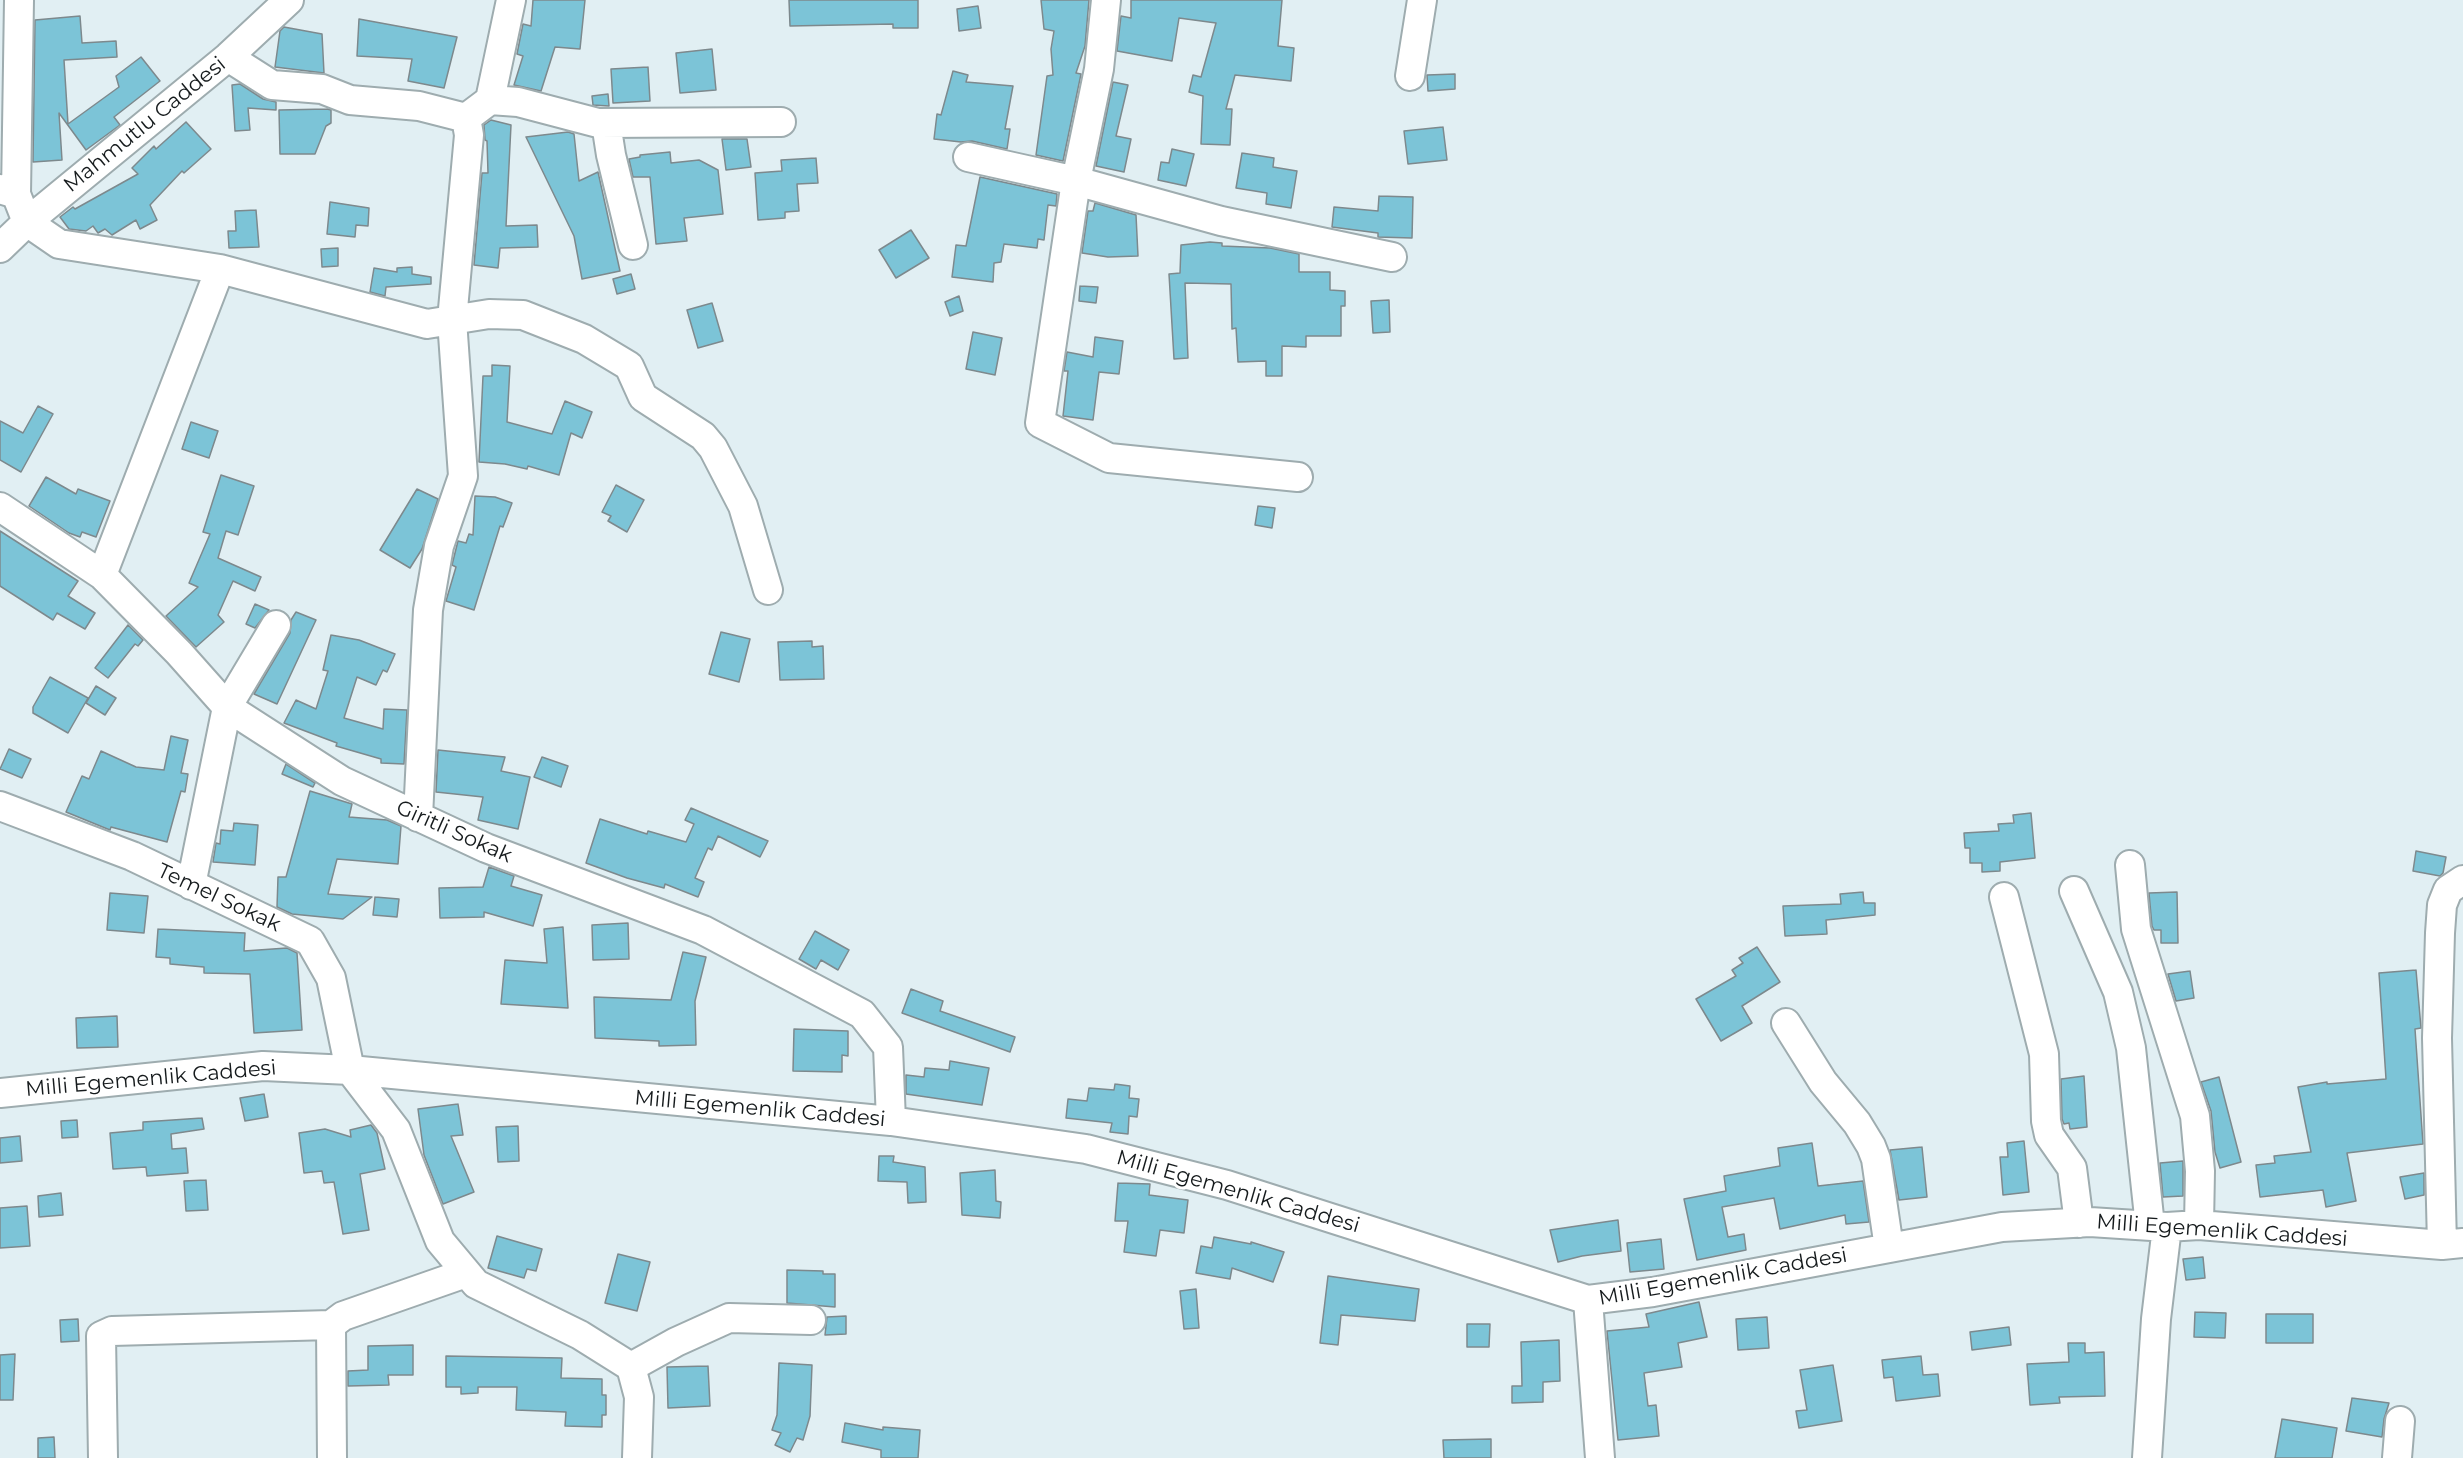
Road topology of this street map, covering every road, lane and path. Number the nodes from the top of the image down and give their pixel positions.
1 (20, 0) edge
2 (289, 0) edge
3 (512, 0) edge
4 (1106, 0) edge
5 (1422, 0) edge
6 (228, 57) junction
7 (1410, 76) dead end
8 (490, 100) junction
9 (466, 118) junction
10 (781, 122) dead end
11 (606, 123) junction
12 (968, 157) dead end
13 (1076, 181) junction
14 (8, 191) edge
15 (27, 222) junction
16 (633, 245) dead end
17 (0, 248) edge
18 (1392, 257) dead end
19 (219, 269) junction
20 (452, 320) junction
21 (1299, 477) dead end
22 (0, 507) edge
23 (102, 575) junction
24 (768, 590) dead end
25 (276, 625) dead end
26 (227, 707) junction
27 (0, 806) edge
28 (418, 817) junction
29 (2130, 865) dead end
30 (2463, 880) edge
31 (191, 885) junction
32 (2074, 891) dead end
33 (2004, 897) dead end
34 (1786, 1023) dead end
35 (350, 1070) junction
36 (0, 1093) edge
37 (891, 1120) junction
38 (2079, 1223) junction
39 (2199, 1225) junction
40 (2158, 1226) junction
41 (2452, 1244) edge
42 (1889, 1248) junction
43 (466, 1273) junction
44 (1588, 1300) junction
45 (811, 1320) dead end
46 (331, 1325) junction
47 (631, 1367) junction
48 (2400, 1422) dead end
49 (103, 1458) edge
50 (332, 1458) edge
51 (637, 1458) edge
52 (1600, 1458) edge
53 (2147, 1458) edge
54 (2397, 1458) edge

1 - 14 street
2 - 6 street, Mahmutlu Caddesi
3 - 8 street
4 - 13 street
5 - 7 street
6 - 9 street
6 - 15 street, Mahmutlu Caddesi
8 - 9 street
8 - 11 street
9 - 20 street
10 - 11 street
11 - 16 street
12 - 13 street
13 - 18 street
13 - 21 street
14 - 15 street
15 - 17 street, Mahmutlu Caddesi
15 - 19 street
19 - 20 street
19 - 23 street
20 - 24 street
20 - 28 street
22 - 23 street, Giritli Sokak
23 - 26 street, Giritli Sokak
25 - 26 street
26 - 28 street, Giritli Sokak
26 - 31 street
27 - 31 street, Temel Sokak
28 - 37 street, Giritli Sokak
29 - 39 street
30 - 41 street
31 - 35 street, Temel Sokak
32 - 40 street
33 - 38 street
34 - 42 street
35 - 36 street, Milli Egemenlik Caddesi
35 - 37 street, Milli Egemenlik Caddesi
35 - 43 street
37 - 44 street, Milli Egemenlik Caddesi
38 - 40 street, Milli Egemenlik Caddesi
38 - 42 street, Milli Egemenlik Caddesi
39 - 40 street, Milli Egemenlik Caddesi
39 - 41 street, Milli Egemenlik Caddesi
40 - 53 street
42 - 44 street, Milli Egemenlik Caddesi
43 - 46 street
43 - 47 street
44 - 52 street
45 - 47 street
46 - 49 street
46 - 50 street
47 - 51 street
48 - 54 street

